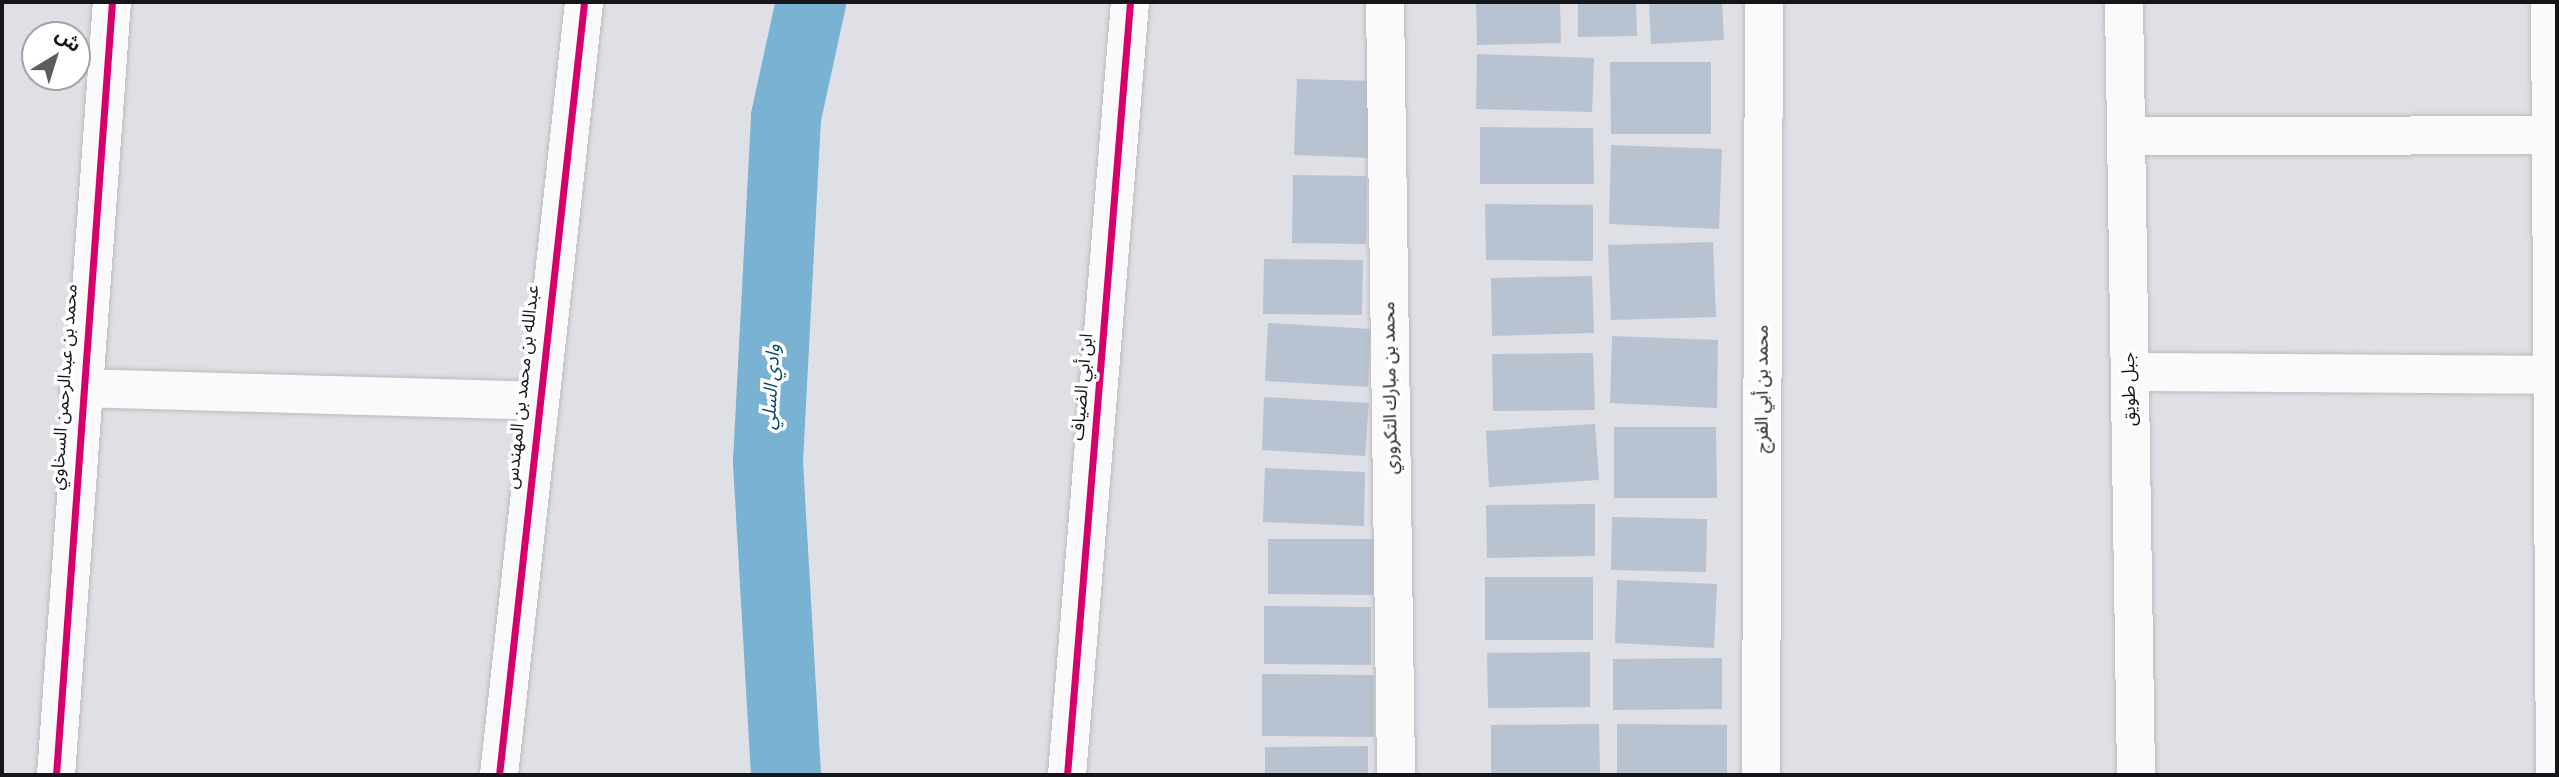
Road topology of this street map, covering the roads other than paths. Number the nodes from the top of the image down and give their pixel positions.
1 (112, 2) edge
2 (584, 2) edge
3 (1130, 2) edge
4 (1385, 2) edge
5 (1764, 2) edge
6 (2124, 2) edge
7 (2550, 2) edge
8 (2126, 135) junction
9 (2554, 135) junction
10 (2130, 372) junction
11 (79, 388) junction
12 (2555, 399) edge
13 (537, 401) junction
14 (56, 775) edge
15 (499, 775) edge
16 (1067, 775) edge
17 (1396, 775) edge
18 (1761, 775) edge
19 (2136, 775) edge
20 (2556, 775) edge

1 - 11 street, محمد بن عبدالرحمن السخاوي
2 - 13 street, عبدالله بن محمد بن المهندس
3 - 16 street, ابن أبي الضياف
4 - 17 street, محمد بن مبارك التكروري
5 - 18 street, محمد بن أبي الفرج
6 - 8 street, جبل طويق
7 - 9 street
8 - 9 street
8 - 10 street, جبل طويق
9 - 12 street
10 - 12 street
10 - 19 street, جبل طويق
11 - 13 street
11 - 14 street, محمد بن عبدالرحمن السخاوي
12 - 20 street
13 - 15 street, عبدالله بن محمد بن المهندس

